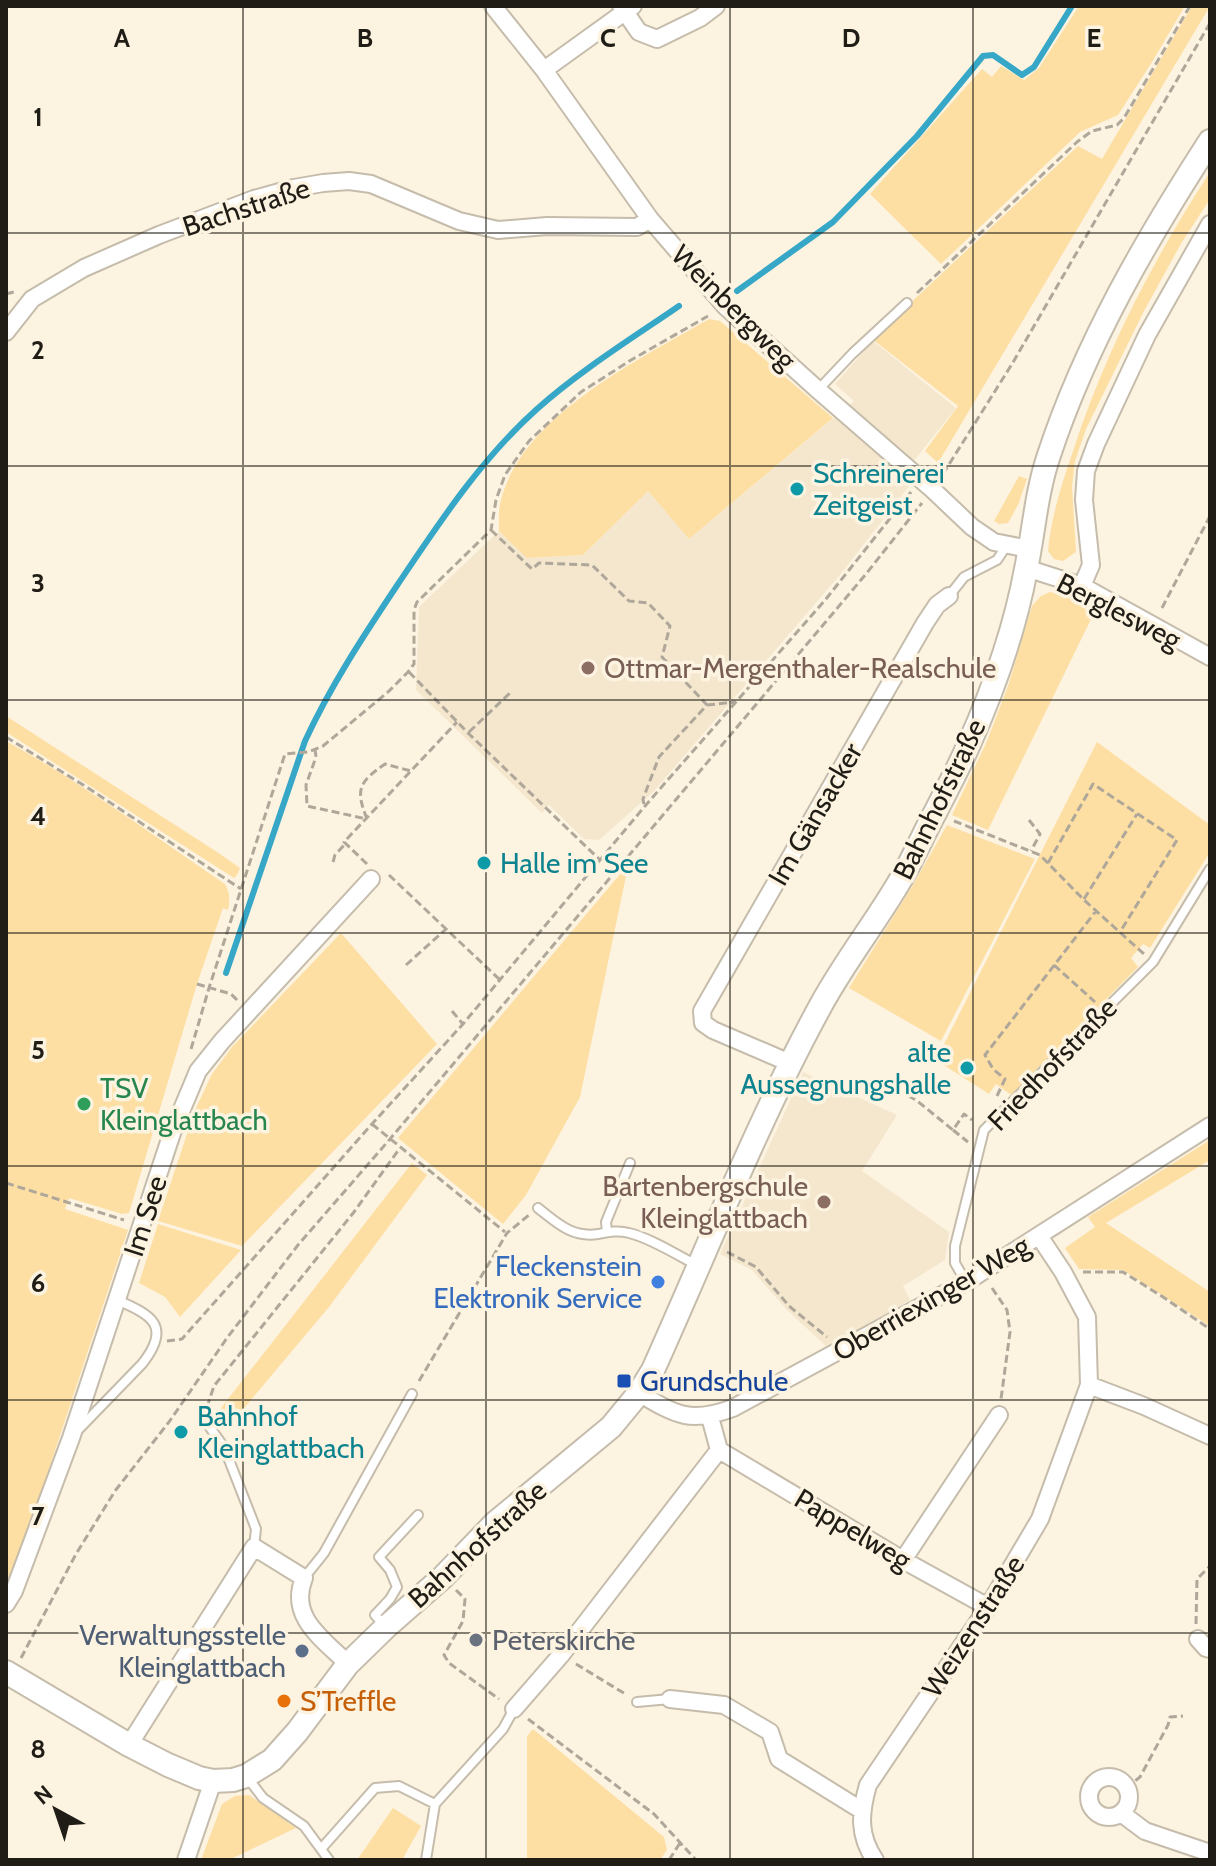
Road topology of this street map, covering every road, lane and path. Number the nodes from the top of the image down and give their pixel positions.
1 (493, 6) edge
2 (716, 6) edge
3 (1190, 6) edge
4 (626, 8) edge
5 (1210, 23) edge
6 (544, 70) junction
7 (1210, 141) edge
8 (650, 219) junction
9 (1210, 224) edge
10 (907, 303) joint
11 (725, 306) junction
12 (6, 332) edge
13 (818, 390) junction
14 (927, 484) junction
15 (1210, 516) edge
16 (491, 530) junction
17 (1021, 554) junction
18 (1082, 586) junction
19 (949, 596) joint
20 (1154, 626) junction
21 (1210, 657) edge
22 (408, 672) junction
23 (510, 693) dead end
24 (736, 702) junction
25 (707, 705) junction
26 (457, 722) junction
27 (468, 733) junction
28 (6, 737) edge
29 (315, 749) junction
30 (411, 771) junction
31 (391, 793) junction
32 (398, 799) dead end
33 (645, 806) junction
34 (1137, 814) junction
35 (367, 819) junction
36 (949, 819) dead end
37 (1029, 820) dead end
38 (346, 843) junction
39 (1031, 851) junction
40 (600, 860) junction
41 (333, 862) dead end
42 (1048, 863) junction
43 (1210, 869) edge
44 (374, 876) junction
45 (241, 889) junction
46 (1084, 900) junction
47 (1096, 911) junction
48 (446, 929) junction
49 (1120, 932) junction
50 (1153, 962) junction
51 (406, 965) dead end
52 (1054, 965) junction
53 (500, 980) junction
54 (197, 984) dead end
55 (209, 988) junction
56 (1104, 1010) junction
57 (452, 1011) dead end
58 (249, 1012) junction
59 (463, 1024) junction
60 (790, 1063) junction
61 (198, 1071) junction
62 (1001, 1088) dead end
63 (879, 1095) dead end
64 (149, 1124) dead end
65 (372, 1124) junction
66 (1210, 1126) edge
67 (953, 1130) junction
68 (984, 1130) junction
69 (172, 1133) junction
70 (961, 1136) dead end
71 (390, 1139) junction
72 (400, 1148) junction
73 (630, 1163) dead end
74 (6, 1183) edge
75 (538, 1208) dead end
76 (529, 1215) dead end
77 (141, 1226) junction
78 (607, 1232) junction
79 (507, 1233) junction
80 (1039, 1236) junction
81 (724, 1251) dead end
82 (699, 1266) junction
83 (982, 1272) junction
84 (1063, 1272) junction
85 (966, 1282) junction
86 (117, 1300) junction
87 (1210, 1329) edge
88 (156, 1342) junction
89 (839, 1352) junction
90 (1089, 1385) junction
91 (639, 1393) junction
92 (412, 1394) joint
93 (999, 1415) joint
94 (710, 1417) junction
95 (203, 1418) joint
96 (1210, 1436) edge
97 (71, 1438) junction
98 (719, 1450) junction
99 (418, 1515) dead end
100 (254, 1547) junction
101 (903, 1560) junction
102 (1210, 1566) edge
103 (304, 1578) junction
104 (465, 1599) dead end
105 (6, 1604) edge
106 (988, 1607) junction
107 (386, 1627) junction
108 (1204, 1644) edge
109 (348, 1664) junction
110 (579, 1666) dead end
111 (468, 1668) dead end
112 (464, 1674) junction
113 (8, 1675) edge
114 (497, 1698) dead end
115 (670, 1699) joint
116 (637, 1702) joint
117 (514, 1709) joint
118 (1183, 1716) dead end
119 (533, 1723) dead end
120 (129, 1745) junction
121 (246, 1776) junction
122 (213, 1781) junction
123 (1126, 1788) junction
124 (435, 1804) junction
125 (861, 1810) junction
126 (1121, 1813) junction
127 (680, 1843) junction
128 (321, 1849) junction
129 (1210, 1853) edge
130 (186, 1860) edge
131 (329, 1860) edge
132 (426, 1860) edge
133 (669, 1860) edge
134 (696, 1860) edge
135 (875, 1860) edge

1 - 6 street, Weinbergweg
2 - 4 street
3 - 10 path
4 - 6 street
5 - 14 path
6 - 8 street, Weinbergweg
7 - 17 main road, Bahnhofstraße
8 - 11 street, Weinbergweg
8 - 12 street, Bachstraße
9 - 18 street
10 - 13 lane
11 - 13 street, Weinbergweg
11 - 16 path
13 - 14 street, Weinbergweg
14 - 17 street, Weinbergweg
14 - 24 path
14 - 71 path
15 - 20 path
16 - 22 path
16 - 25 path
17 - 18 street, Berglesweg
17 - 19 lane, Im Gänsacker
17 - 60 main road, Bahnhofstraße
18 - 20 street, Berglesweg
19 - 60 street, Im Gänsacker
20 - 21 street, Berglesweg
22 - 26 path
22 - 29 path
23 - 27 path
24 - 25 path
24 - 33 path
25 - 33 path
26 - 27 path
26 - 30 path
27 - 40 path
28 - 45 path
29 - 35 path
29 - 45 path
30 - 31 path
30 - 35 path
31 - 32 path
31 - 35 path
33 - 40 path
34 - 42 path
34 - 46 path
34 - 49 path
35 - 38 path
36 - 39 path
37 - 39 path
38 - 41 path
38 - 44 path
39 - 42 path
40 - 53 path
42 - 46 path
43 - 50 lane, Friedhofstraße
44 - 48 path
44 - 58 street, Im See
45 - 55 path
46 - 47 path
47 - 49 path
47 - 52 path
48 - 51 path
48 - 53 path
49 - 50 path
50 - 56 lane, Friedhofstraße
52 - 56 path
52 - 62 path
53 - 59 path
54 - 55 path
55 - 58 path
55 - 61 path
56 - 68 lane, Friedhofstraße
57 - 59 path
58 - 61 street, Im See
59 - 65 path
60 - 82 main road, Bahnhofstraße
61 - 69 street, Im See
63 - 67 path
64 - 69 lane
65 - 71 path
65 - 88 path
66 - 80 street, Oberriexinger Weg
67 - 68 path
67 - 70 path
68 - 85 lane, Friedhofstraße
69 - 77 street, Im See
71 - 72 path
71 - 113 path
72 - 79 path
72 - 95 path
73 - 78 lane
74 - 77 path
75 - 78 lane
76 - 79 path
77 - 86 street, Im See
78 - 82 lane
79 - 92 path
80 - 83 street, Oberriexinger Weg
80 - 84 street, Weizenstraße
81 - 89 path
82 - 91 main road, Bahnhofstraße
83 - 85 street, Oberriexinger Weg
83 - 93 path
84 - 87 path
84 - 90 street, Weizenstraße
85 - 89 street, Oberriexinger Weg
86 - 88 lane
86 - 97 street, Im See
88 - 97 lane
89 - 94 street, Oberriexinger Weg
90 - 96 street
90 - 106 street, Weizenstraße
91 - 94 street
91 - 107 main road, Bahnhofstraße
92 - 103 lane
93 - 101 street
94 - 98 street
95 - 100 lane
97 - 105 street, Im See
98 - 101 street, Pappelweg
98 - 117 street
99 - 107 lane
100 - 103 street
100 - 120 street
101 - 106 street, Pappelweg
102 - 108 path
103 - 109 street
104 - 112 path
106 - 125 street, Weizenstraße
107 - 109 main road, Bahnhofstraße
109 - 121 main road, Bahnhofstraße
110 - 116 path
111 - 112 path
112 - 114 path
113 - 120 main road
115 - 116 lane
115 - 125 street
117 - 124 lane
118 - 123 path
119 - 127 path
120 - 122 main road
121 - 122 main road, Bahnhofstraße
121 - 128 lane
122 - 130 street
123 - 126 street
123 - 126 street
124 - 128 lane
124 - 132 lane
125 - 135 street
126 - 129 street
127 - 133 path
127 - 134 path
128 - 131 lane

